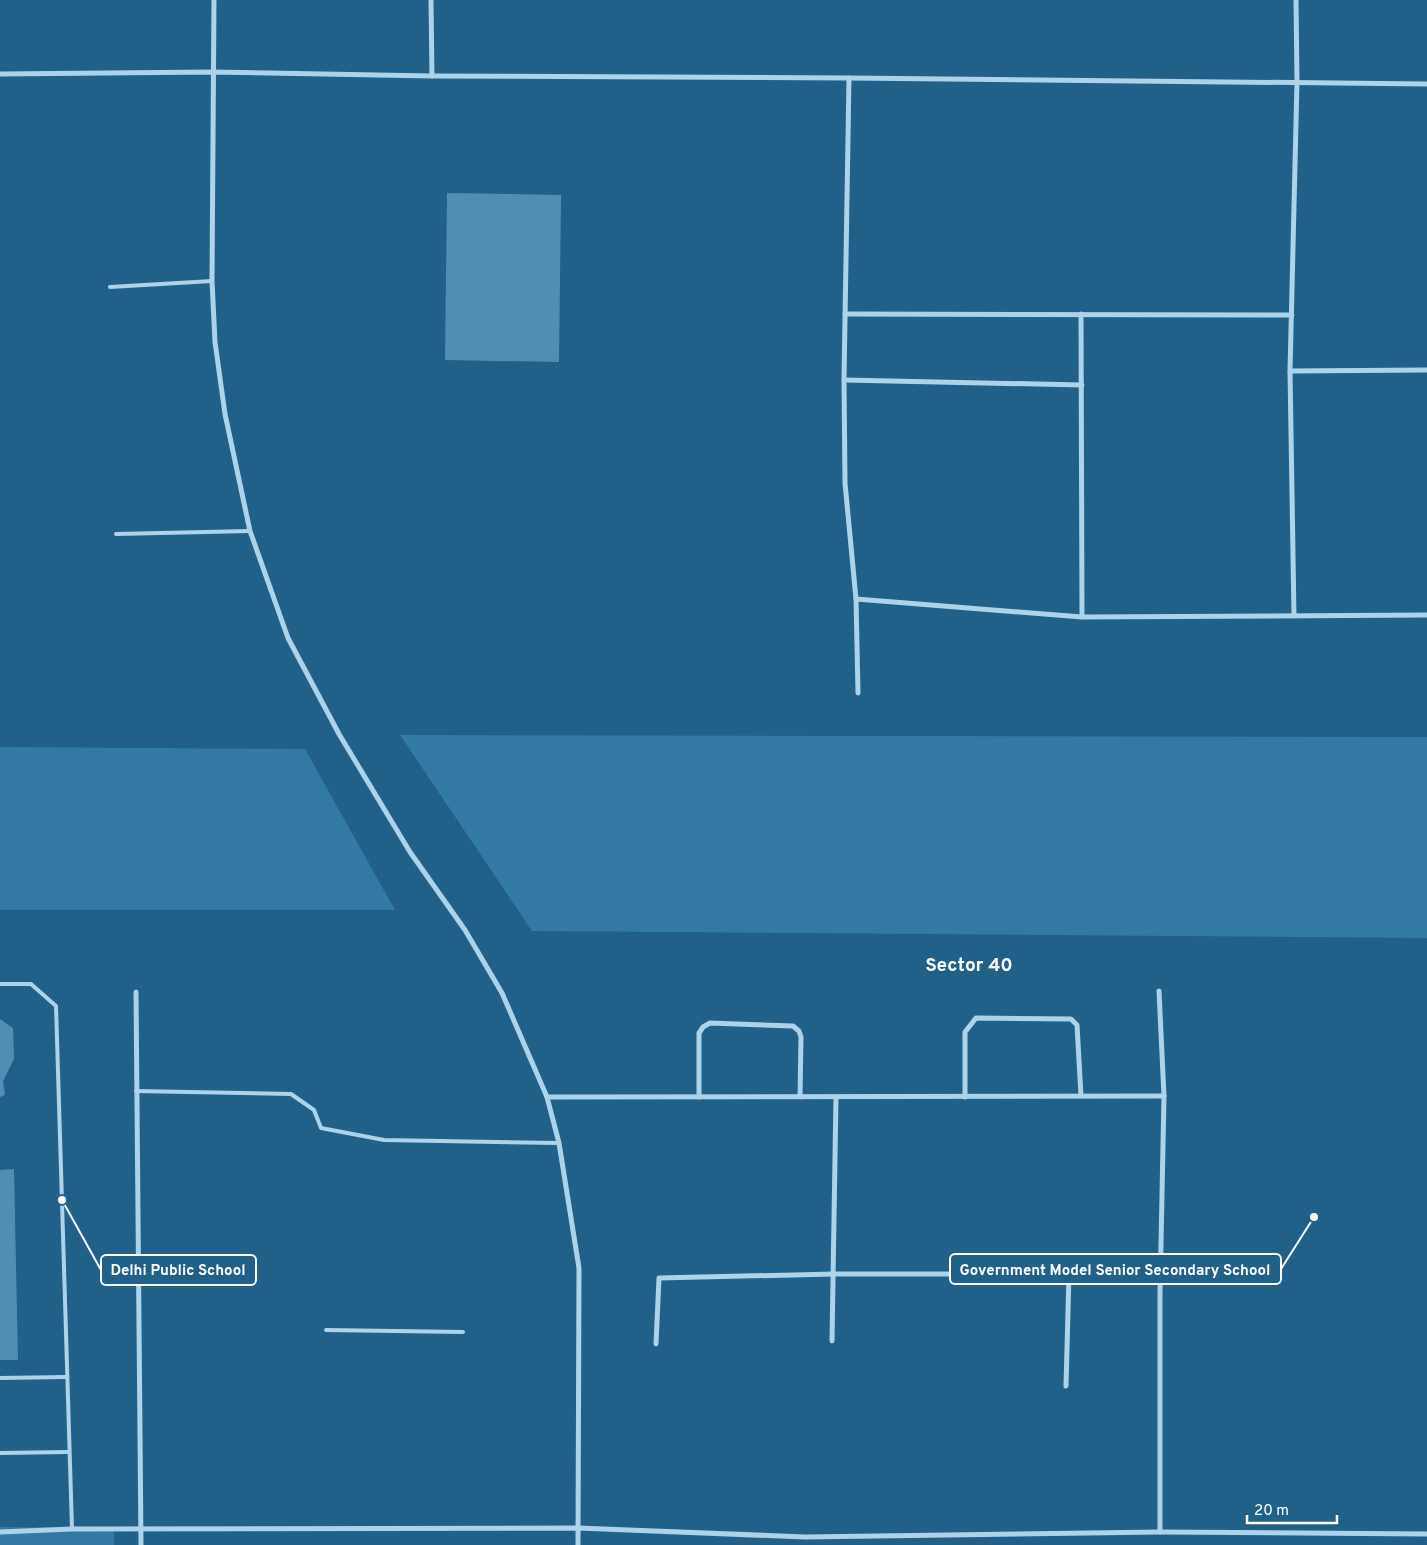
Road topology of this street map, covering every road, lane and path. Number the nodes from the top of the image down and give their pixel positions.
1 (214, 0) edge
2 (431, 0) edge
3 (1296, 0) edge
4 (212, 72) junction
5 (0, 74) edge
6 (432, 76) junction
7 (849, 78) junction
8 (1297, 82) junction
9 (1427, 84) edge
10 (212, 281) junction
11 (110, 286) dead end
12 (845, 314) junction
13 (1082, 314) junction
14 (1292, 315) junction
15 (1290, 370) junction
16 (1427, 370) edge
17 (844, 380) junction
18 (1082, 385) junction
19 (250, 531) junction
20 (116, 534) dead end
21 (856, 599) junction
22 (1427, 615) edge
23 (1294, 616) junction
24 (1082, 617) junction
25 (858, 693) dead end
26 (0, 984) edge
27 (1159, 991) dead end
28 (136, 992) dead end
29 (136, 1091) junction
30 (965, 1096) junction
31 (1081, 1096) junction
32 (1164, 1096) junction
33 (547, 1097) junction
34 (699, 1097) junction
35 (800, 1097) junction
36 (836, 1097) junction
37 (560, 1143) junction
38 (834, 1274) junction
39 (1069, 1274) junction
40 (1160, 1274) junction
41 (326, 1330) dead end
42 (462, 1332) dead end
43 (832, 1341) dead end
44 (656, 1344) dead end
45 (66, 1377) junction
46 (0, 1378) edge
47 (1066, 1386) dead end
48 (68, 1452) junction
49 (0, 1453) edge
50 (72, 1528) junction
51 (140, 1528) junction
52 (578, 1528) junction
53 (0, 1532) edge
54 (1160, 1532) junction
55 (1427, 1534) edge
56 (805, 1537) junction
57 (141, 1545) edge
58 (578, 1545) edge
59 (805, 1545) edge

1 - 4 street
2 - 6 street
3 - 8 street
4 - 5 street
4 - 6 street
4 - 10 street
6 - 7 street
7 - 8 street
7 - 12 street
8 - 9 street
8 - 14 street
10 - 11 lane
10 - 19 street
12 - 13 street
12 - 17 street
13 - 14 street
13 - 18 street
14 - 15 street
15 - 16 street
15 - 23 street
17 - 18 street
17 - 21 street
18 - 24 street
19 - 20 lane
19 - 33 street
21 - 24 street
21 - 25 street
22 - 23 street
23 - 24 street
26 - 45 lane
27 - 32 street
28 - 29 street
29 - 37 lane
29 - 51 street
30 - 31 street
30 - 31 street
30 - 36 street
31 - 32 street
32 - 40 street
33 - 34 street
33 - 37 street
34 - 35 street
34 - 35 street
35 - 36 street
36 - 38 street
37 - 52 street
38 - 39 street
38 - 43 street
38 - 44 street
39 - 40 street
39 - 47 street
40 - 54 street
41 - 42 lane
45 - 46 lane
45 - 48 lane
48 - 49 lane
48 - 50 lane
50 - 51 street
50 - 53 street
51 - 52 street
51 - 57 street
52 - 56 street
52 - 58 street
54 - 55 street
54 - 56 street
56 - 59 street

